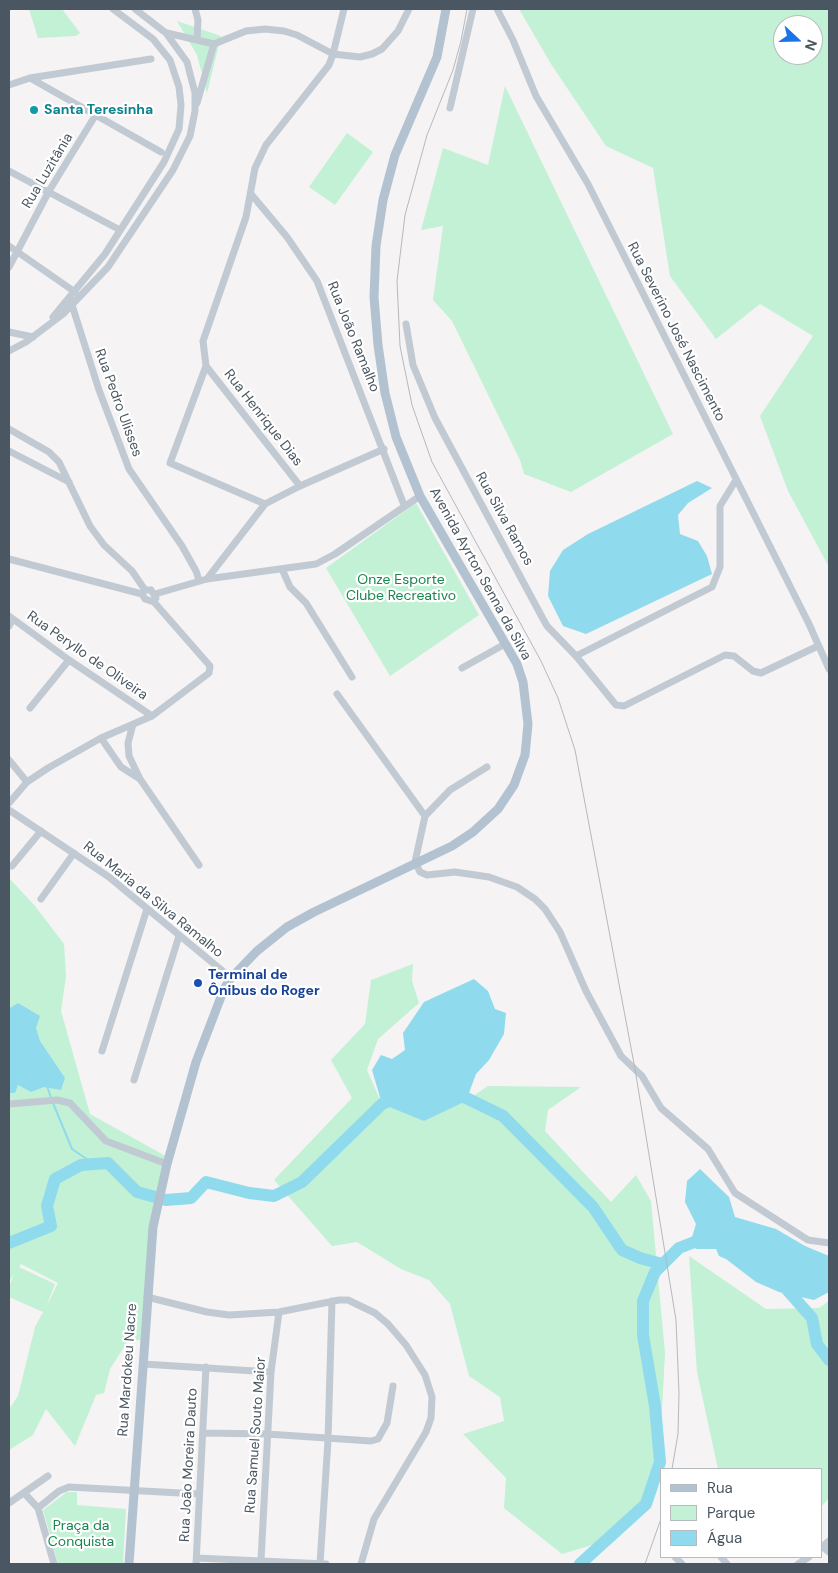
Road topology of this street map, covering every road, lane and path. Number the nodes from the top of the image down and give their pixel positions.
1 (113, 9) edge
2 (135, 9) edge
3 (195, 9) edge
4 (344, 9) edge
5 (409, 9) edge
6 (446, 9) edge
7 (473, 9) edge
8 (497, 9) edge
9 (166, 33) junction
10 (196, 40) junction
11 (214, 44) junction
12 (333, 54) junction
13 (151, 59) dead end
14 (30, 78) junction
15 (9, 85) edge
16 (450, 108) dead end
17 (195, 111) junction
18 (96, 116) junction
19 (161, 152) dead end
20 (9, 171) edge
21 (50, 191) junction
22 (251, 194) junction
23 (120, 230) junction
24 (9, 246) edge
25 (16, 250) junction
26 (9, 267) edge
27 (75, 292) junction
28 (72, 305) junction
29 (406, 324) dead end
30 (9, 332) edge
31 (35, 335) junction
32 (9, 351) edge
33 (206, 366) junction
34 (9, 429) edge
35 (384, 449) junction
36 (9, 451) edge
37 (736, 480) junction
38 (69, 482) junction
39 (300, 486) junction
40 (420, 496) junction
41 (265, 504) junction
42 (404, 505) junction
43 (9, 558) edge
44 (282, 569) junction
45 (203, 580) junction
46 (144, 592) junction
47 (155, 594) junction
48 (154, 602) junction
49 (10, 620) edge
50 (505, 644) junction
51 (818, 646) junction
52 (576, 656) junction
53 (69, 660) junction
54 (462, 668) dead end
55 (829, 669) edge
56 (352, 677) dead end
57 (337, 694) dead end
58 (30, 708) dead end
59 (152, 716) junction
60 (133, 724) junction
61 (101, 738) junction
62 (9, 760) edge
63 (487, 767) dead end
64 (140, 779) junction
65 (27, 782) junction
66 (9, 803) edge
67 (9, 810) edge
68 (425, 816) junction
69 (41, 831) junction
70 (74, 853) junction
71 (415, 862) junction
72 (199, 865) dead end
73 (12, 866) dead end
74 (41, 899) dead end
75 (147, 909) junction
76 (179, 936) junction
77 (231, 978) junction
78 (102, 1051) dead end
79 (134, 1080) dead end
80 (9, 1104) edge
81 (166, 1164) junction
82 (163, 1180) joint
83 (829, 1243) edge
84 (147, 1297) junction
85 (332, 1301) junction
86 (279, 1312) junction
87 (143, 1364) junction
88 (206, 1367) junction
89 (271, 1372) junction
90 (393, 1386) dead end
91 (203, 1433) junction
92 (267, 1434) junction
93 (328, 1440) junction
94 (48, 1476) dead end
95 (133, 1491) junction
96 (25, 1494) junction
97 (199, 1494) junction
98 (9, 1503) edge
99 (38, 1508) junction
100 (261, 1560) junction
101 (196, 1561) edge
102 (54, 1564) edge
103 (129, 1564) edge
104 (320, 1564) edge
105 (326, 1564) edge
106 (360, 1564) edge

1 - 23 street
2 - 9 street
3 - 10 street
4 - 12 street
5 - 12 street
6 - 40 main road, Avenida Ayrton Senna da Silva
7 - 16 street
8 - 37 street, Rua Severino José Nascimento
9 - 10 street
9 - 17 street
10 - 11 street
11 - 12 street
11 - 17 street
12 - 22 street
13 - 14 street
14 - 15 street
14 - 18 street
17 - 28 street
18 - 19 street
18 - 21 street, Rua Luzitânia
20 - 21 street
21 - 23 street
21 - 25 street, Rua Luzitânia
22 - 33 street
22 - 35 street, Rua João Ramalho
23 - 27 street
24 - 25 street
25 - 26 street, Rua Luzitânia
25 - 27 street
27 - 31 street
28 - 31 street
28 - 45 street, Rua Pedro Ulisses
29 - 52 street, Rua Silva Ramos
30 - 31 street
31 - 32 street
33 - 39 street, Rua Henrique Dias
33 - 41 street
34 - 38 street
35 - 39 street
35 - 42 street, Rua João Ramalho
36 - 38 street
37 - 51 street, Rua Severino José Nascimento
37 - 52 street
38 - 46 street
39 - 41 street
40 - 42 street
40 - 50 main road, Avenida Ayrton Senna da Silva
41 - 45 street
42 - 44 street
43 - 46 street
44 - 45 street
44 - 56 street
45 - 47 street
46 - 47 street
46 - 48 street
47 - 48 street
48 - 59 street
49 - 53 street, Rua Peryllo de Oliveira
50 - 54 street
50 - 71 main road, Avenida Ayrton Senna da Silva
51 - 52 street, Rua Silva Ramos
51 - 55 street, Rua Severino José Nascimento
53 - 58 street
53 - 59 street, Rua Peryllo de Oliveira
57 - 68 street
59 - 60 street
60 - 61 street
60 - 64 street
61 - 64 street
61 - 65 street
62 - 65 street
63 - 68 street
64 - 72 street
65 - 66 street
67 - 69 street, Rua Maria da Silva Ramalho
68 - 71 street
69 - 70 street, Rua Maria da Silva Ramalho
69 - 73 street
70 - 74 street
70 - 75 street, Rua Maria da Silva Ramalho
71 - 77 main road, Avenida Ayrton Senna da Silva
71 - 83 street
75 - 76 street, Rua Maria da Silva Ramalho
75 - 78 street
76 - 77 street, Rua Maria da Silva Ramalho
76 - 79 street
77 - 81 main road, Avenida Ayrton Senna da Silva
80 - 81 street
81 - 82 main road, Avenida Ayrton Senna da Silva
82 - 84 main road, Rua Mardokeu Nacre
84 - 86 street
84 - 87 main road, Rua Mardokeu Nacre
85 - 86 street
85 - 93 street
85 - 106 street
86 - 89 street, Rua Samuel Souto Maior
87 - 88 street
87 - 95 main road, Rua Mardokeu Nacre
88 - 89 street
88 - 91 street, Rua João Moreira Dauto
89 - 92 street, Rua Samuel Souto Maior
90 - 93 street
91 - 92 street
91 - 97 street, Rua João Moreira Dauto
92 - 93 street
92 - 100 street, Rua Samuel Souto Maior
93 - 104 street
94 - 96 street
95 - 97 street
95 - 99 street
95 - 103 main road, Rua Mardokeu Nacre
96 - 98 street
96 - 99 street
97 - 101 street, Rua João Moreira Dauto
99 - 102 street
100 - 101 street
100 - 104 street
104 - 105 street

